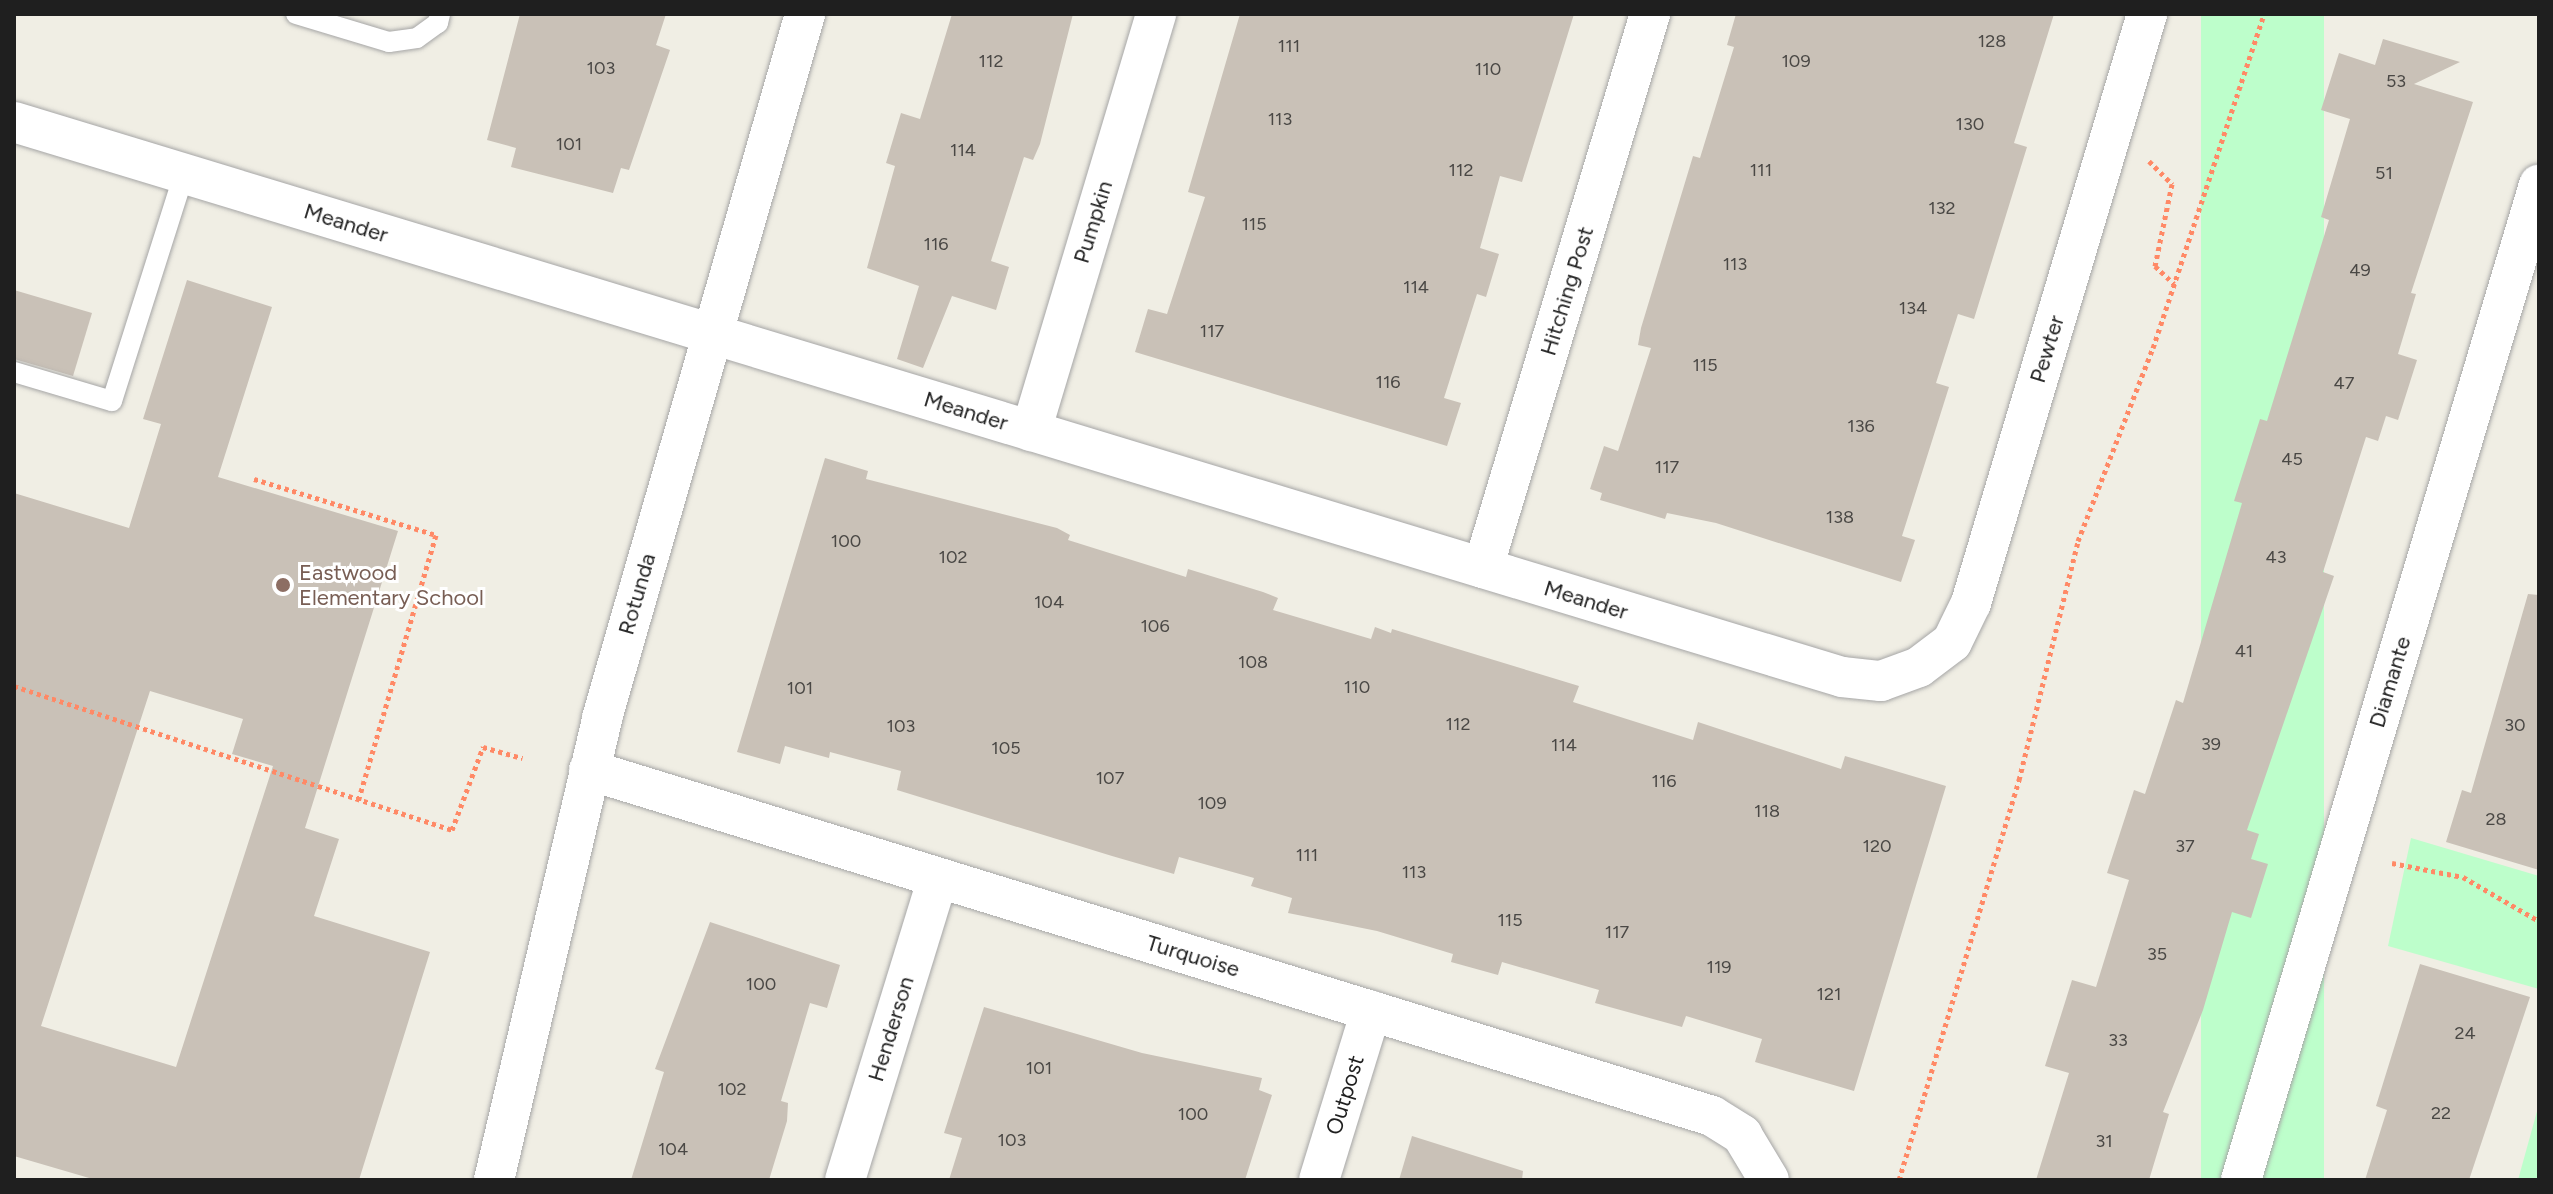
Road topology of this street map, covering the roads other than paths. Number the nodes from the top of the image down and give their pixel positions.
1 (296, 14) edge
2 (440, 14) edge
3 (805, 14) edge
4 (1156, 14) edge
5 (1650, 14) edge
6 (2147, 14) edge
7 (14, 122) edge
8 (184, 174) junction
9 (2539, 185) edge
10 (710, 333) junction
11 (14, 372) edge
12 (1031, 431) junction
13 (1483, 568) junction
14 (1919, 667) joint
15 (589, 770) junction
16 (938, 878) junction
17 (1371, 1011) junction
18 (494, 1180) edge
19 (845, 1180) edge
20 (1319, 1180) edge
21 (1769, 1180) edge
22 (2241, 1180) edge

1 - 2 lane
3 - 10 street, Rotunda
4 - 12 street, Pumpkin
5 - 13 street, Hitching Post
6 - 14 street, Pewter
7 - 8 street, Meander
8 - 10 street, Meander
8 - 11 lane
9 - 22 street, Diamante
10 - 12 street, Meander
10 - 15 street, Rotunda
12 - 13 street, Meander
13 - 14 street, Meander
15 - 16 street, Turquoise
15 - 18 street, Rotunda
16 - 17 street, Turquoise
16 - 19 street, Henderson
17 - 20 street, Outpost
17 - 21 street, Turquoise

